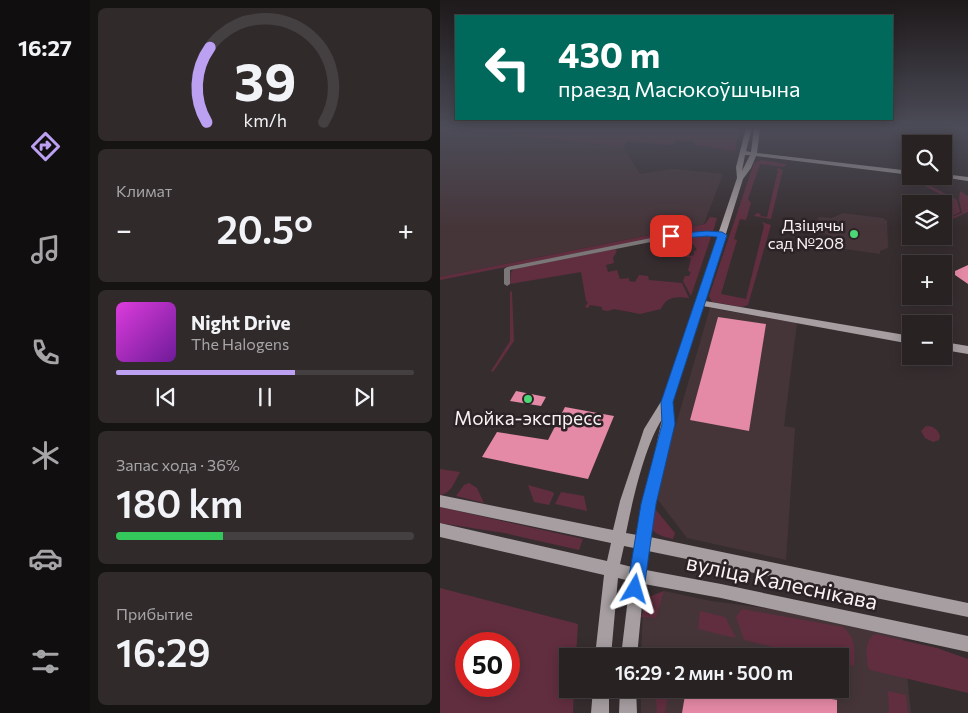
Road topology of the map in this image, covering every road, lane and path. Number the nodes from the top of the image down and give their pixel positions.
1 (741, 161) edge
2 (750, 161) edge
3 (813, 161) edge
4 (902, 172) edge
5 (952, 177) edge
6 (740, 178) junction
7 (968, 179) edge
8 (722, 235) junction
9 (507, 284) dead end
10 (701, 303) junction
11 (902, 338) edge
12 (952, 347) edge
13 (968, 350) edge
14 (667, 402) junction
15 (440, 501) edge
16 (440, 530) edge
17 (618, 537) junction
18 (642, 542) junction
19 (612, 569) junction
20 (637, 575) junction
21 (968, 610) edge
22 (968, 644) edge
23 (604, 648) edge
24 (630, 648) edge
25 (601, 698) edge
26 (628, 698) edge
27 (600, 713) edge
28 (628, 713) edge

1 - 6 main road
2 - 6 main road
3 - 4 main road
5 - 7 main road
6 - 8 main road
8 - 9 street
8 - 10 main road
10 - 11 main road
10 - 14 main road
12 - 13 main road
14 - 17 main road
14 - 18 main road
15 - 17 main road, вуліца Калеснікава
16 - 19 main road, вуліца Калеснікава
17 - 18 main road, вуліца Калеснікава
17 - 19 main road
18 - 20 main road
18 - 21 main road, вуліца Калеснікава
19 - 20 main road, вуліца Калеснікава
19 - 23 main road
20 - 22 main road, вуліца Калеснікава
20 - 24 main road
25 - 27 main road
26 - 28 main road

